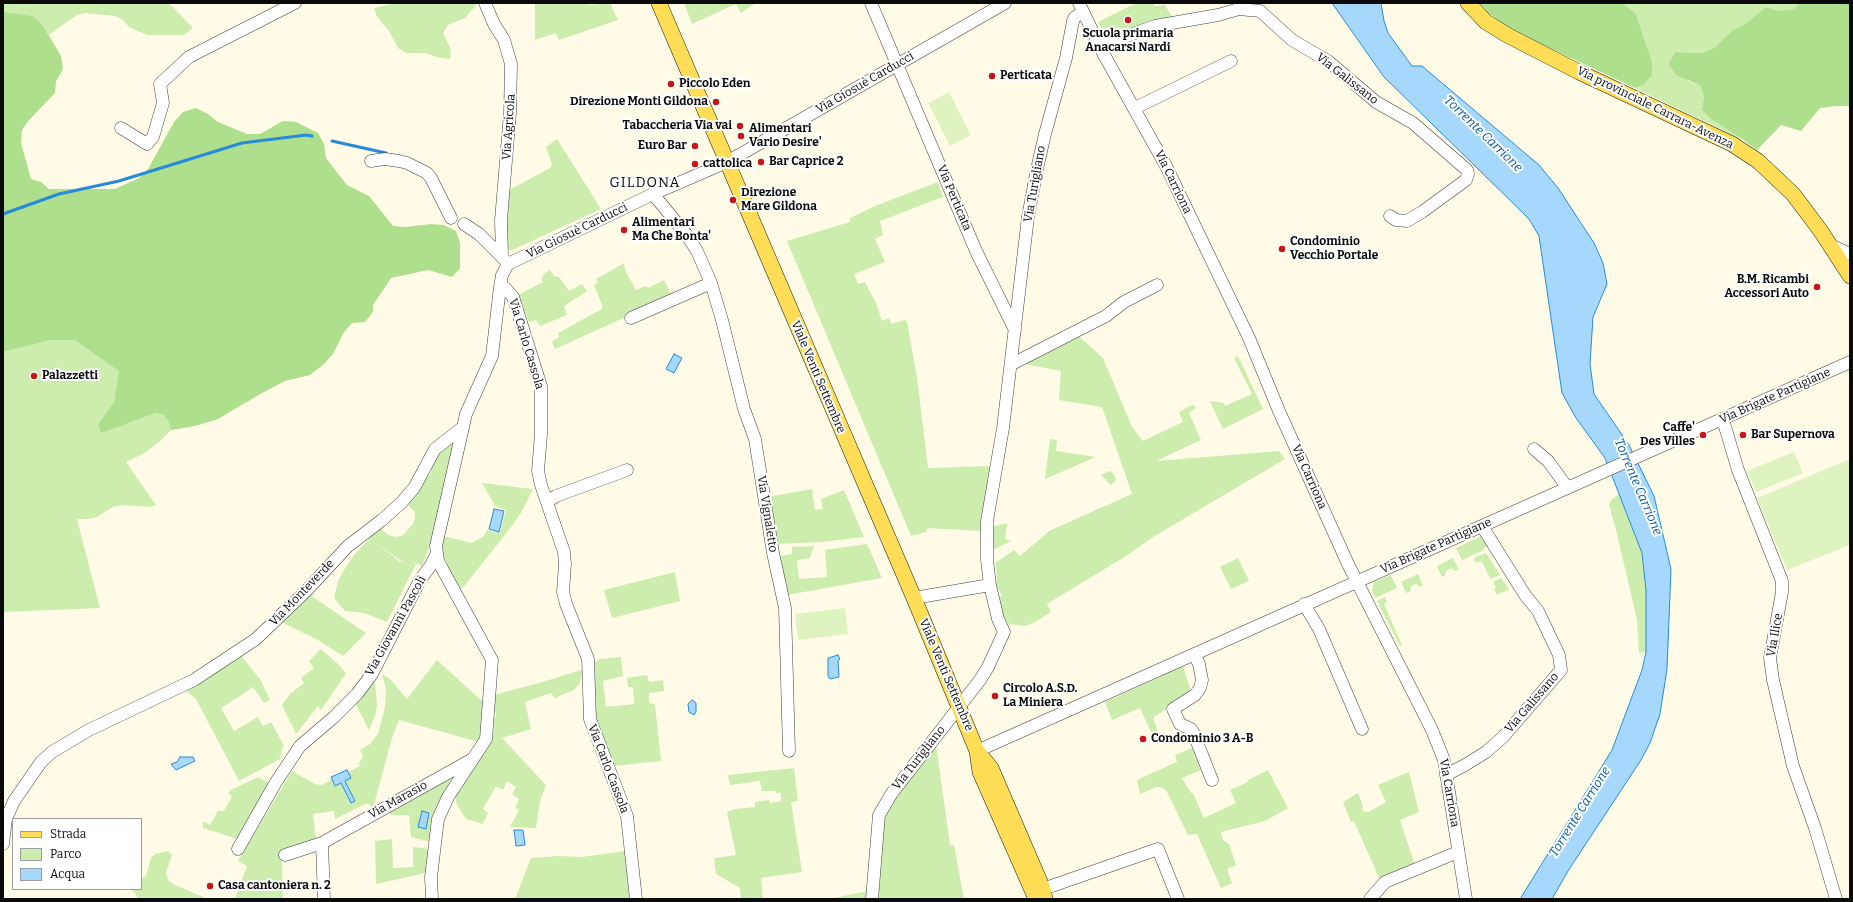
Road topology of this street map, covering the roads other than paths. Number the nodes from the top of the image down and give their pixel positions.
1 (295, 3) edge
2 (485, 3) edge
3 (658, 3) edge
4 (871, 3) edge
5 (1005, 3) edge
6 (1468, 3) edge
7 (1081, 8) edge
8 (1099, 46) junction
9 (1231, 62) dead end
10 (897, 65) junction
11 (1135, 108) junction
12 (121, 128) dead end
13 (371, 161) dead end
14 (727, 162) junction
15 (654, 194) junction
16 (1390, 216) dead end
17 (451, 218) dead end
18 (464, 224) dead end
19 (505, 261) junction
20 (1848, 265) edge
21 (711, 283) junction
22 (1157, 285) dead end
23 (500, 287) junction
24 (631, 318) dead end
25 (1015, 330) junction
26 (1850, 362) edge
27 (1012, 364) junction
28 (1722, 420) junction
29 (463, 427) junction
30 (1534, 449) dead end
31 (626, 470) dead end
32 (1567, 487) junction
33 (547, 502) junction
34 (1482, 526) junction
35 (437, 553) junction
36 (1357, 580) junction
37 (990, 585) junction
38 (914, 598) junction
39 (1304, 604) junction
40 (1194, 654) junction
41 (959, 706) junction
42 (1362, 730) dead end
43 (789, 751) dead end
44 (977, 751) junction
45 (475, 757) junction
46 (1446, 775) junction
47 (1212, 780) dead end
48 (322, 843) junction
49 (3, 844) edge
50 (238, 849) dead end
51 (1458, 852) junction
52 (285, 855) dead end
53 (873, 893) edge
54 (1041, 896) edge
55 (324, 899) edge
56 (432, 899) edge
57 (636, 899) edge
58 (1178, 899) edge
59 (1370, 899) edge
60 (1466, 899) edge
61 (1836, 899) edge

1 - 12 street
2 - 19 street, Via Agricola
3 - 14 main road, Viale Venti Settembre
4 - 10 street, Via Perticata
5 - 10 street, Via Giosuè Carducci
6 - 20 main road, Via provinciale Carrara-Avenza
7 - 8 street, Via Carriona
7 - 25 street, Via Turigliano
8 - 11 street, Via Carriona
8 - 16 street, Via Galissano
9 - 11 street
10 - 14 street, Via Giosuè Carducci
10 - 25 street, Via Perticata
11 - 36 street, Via Carriona
13 - 17 street
14 - 15 street, Via Giosuè Carducci
14 - 38 main road, Viale Venti Settembre
15 - 19 street, Via Giosuè Carducci
15 - 21 street, Via Vignaletto
18 - 19 street
19 - 23 street
21 - 24 street
21 - 43 street, Via Vignaletto
22 - 27 street
23 - 29 street
23 - 33 street, Via Carlo Cassola
25 - 27 street, Via Turigliano
26 - 28 street, Via Brigate Partigiane
27 - 37 street, Via Turigliano
28 - 32 street, Via Brigate Partigiane
28 - 61 street, Via Ilice
29 - 35 street, Via Giovanni Pascoli
29 - 49 street, Via Monteverde
30 - 32 street
31 - 33 street
32 - 34 street, Via Brigate Partigiane
33 - 57 street, Via Carlo Cassola
34 - 36 street, Via Brigate Partigiane
34 - 46 street, Via Galissano
35 - 45 street, Via Giovanni Pascoli
35 - 50 street, Via Giovanni Pascoli
36 - 39 street, Via Brigate Partigiane
36 - 46 street, Via Carriona
37 - 38 street
37 - 41 street, Via Turigliano
38 - 41 main road, Viale Venti Settembre
39 - 40 street, Via Brigate Partigiane
39 - 42 street
40 - 44 street, Via Brigate Partigiane
40 - 47 street
41 - 44 main road, Viale Venti Settembre
41 - 53 street, Via Turigliano
44 - 54 main road, Viale Venti Settembre
45 - 48 street, Via Marasio
45 - 56 street, Via Giovanni Pascoli
46 - 51 street, Via Carriona
48 - 52 street, Via Marasio
48 - 55 street
51 - 59 street
51 - 60 street, Via Carriona
54 - 58 street, Viale Venti Settembre

